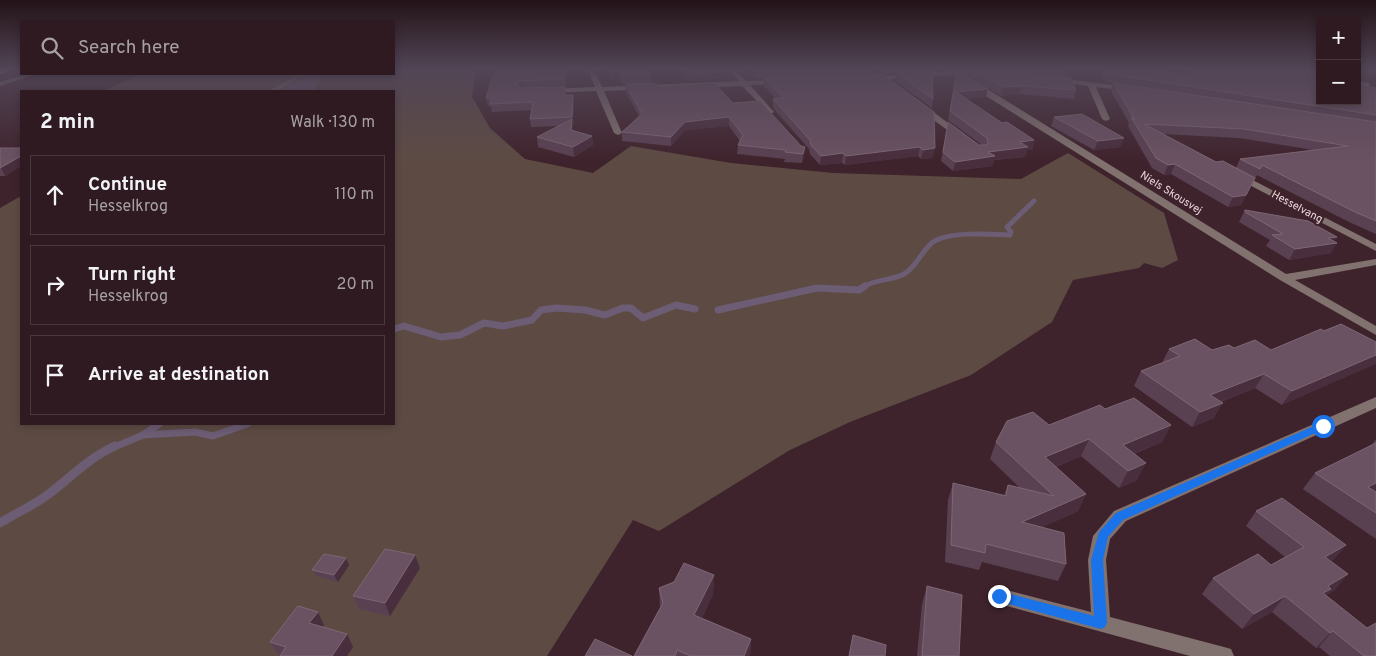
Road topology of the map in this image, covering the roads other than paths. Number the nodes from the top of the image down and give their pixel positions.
1 (604, 101) edge
2 (759, 101) edge
3 (914, 101) edge
4 (1000, 101) edge
5 (1098, 101) edge
6 (774, 118) edge
7 (1106, 119) dead end
8 (618, 133) dead end
9 (966, 140) edge
10 (1226, 170) edge
11 (1376, 248) edge
12 (1376, 262) edge
13 (1284, 278) junction
14 (1376, 331) edge
15 (1376, 402) edge
16 (999, 596) dead end
17 (1101, 623) junction
18 (1224, 656) edge

1 - 8 street
2 - 6 street
3 - 9 street
4 - 13 street, Niels Skousvej
5 - 7 street
10 - 11 street, Hesselvang
12 - 13 street
13 - 14 street, Niels Skousvej
15 - 17 street
16 - 17 street
17 - 18 street

